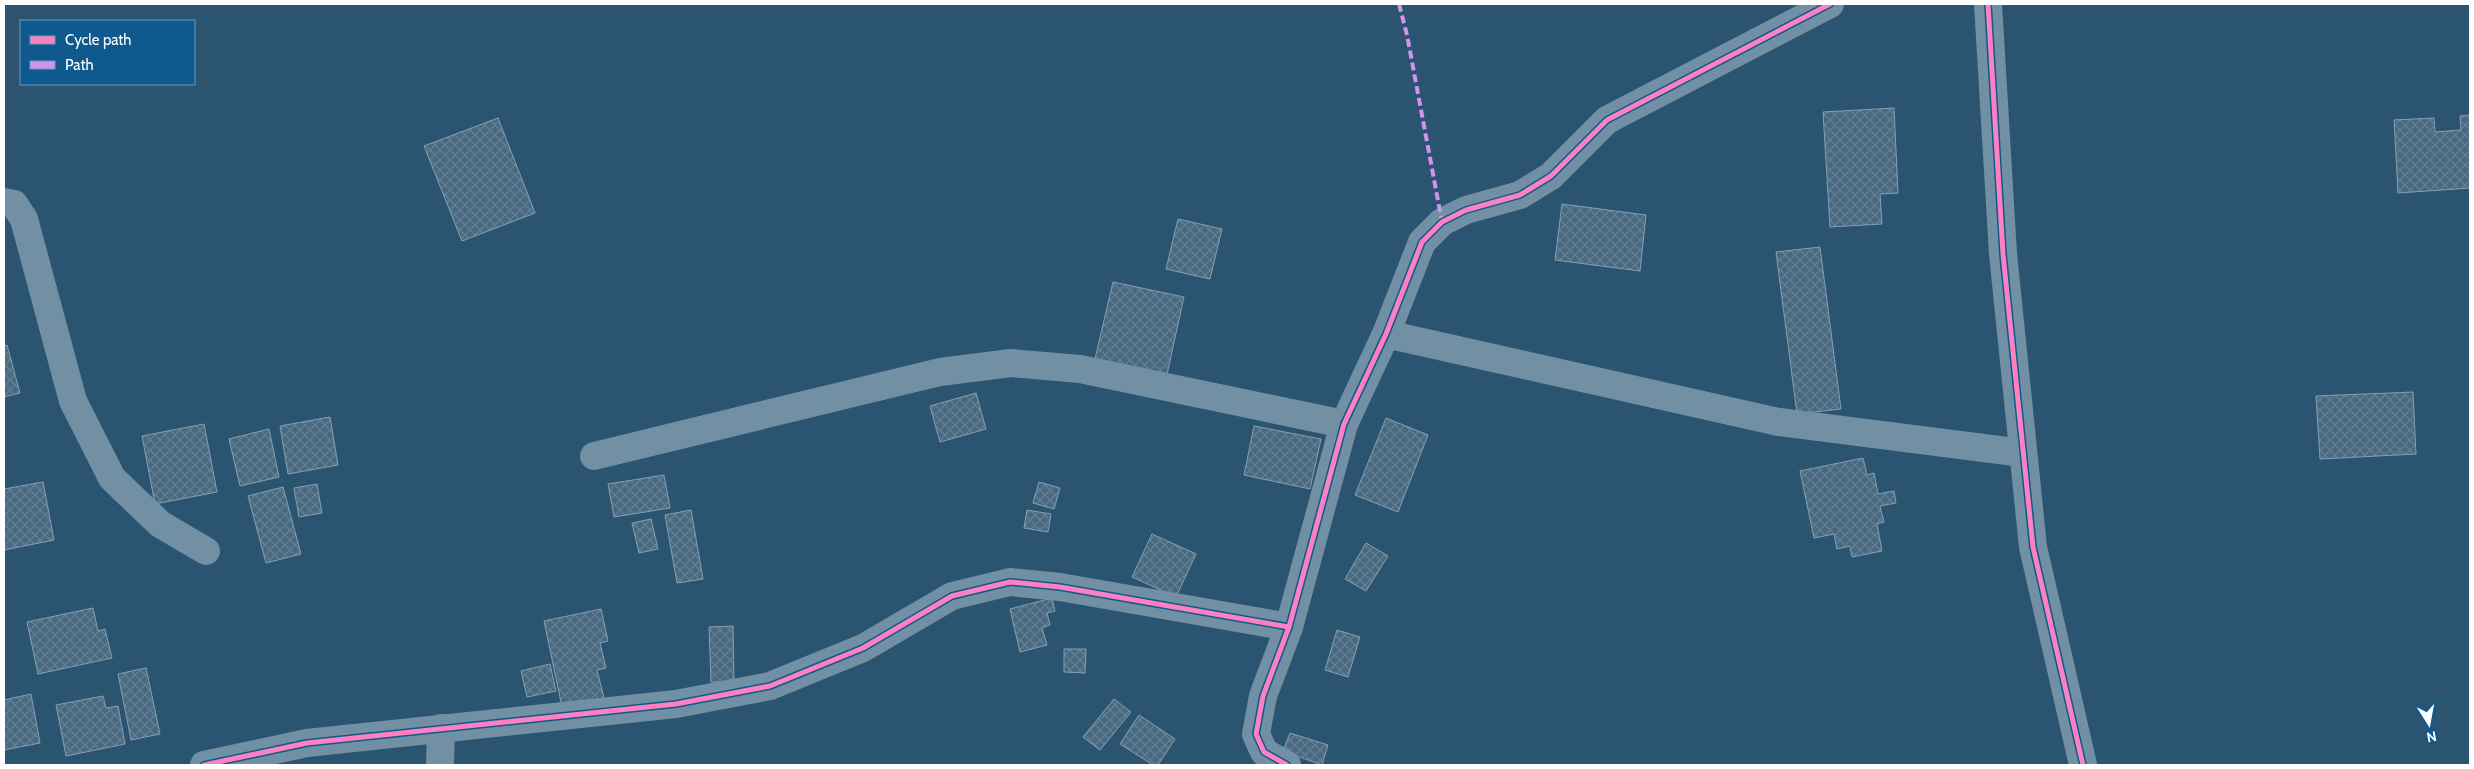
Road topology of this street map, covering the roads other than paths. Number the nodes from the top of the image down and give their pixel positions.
1 (1830, 4) edge
2 (1988, 4) edge
3 (4, 202) edge
4 (1386, 334) junction
5 (1344, 424) junction
6 (2023, 453) junction
7 (594, 456) dead end
8 (206, 551) dead end
9 (1289, 627) junction
10 (441, 728) junction
11 (204, 765) edge
12 (440, 765) edge
13 (1287, 765) edge
14 (2083, 765) edge

1 - 4 street
2 - 6 street
3 - 8 street
4 - 5 street
4 - 6 street
5 - 7 street
5 - 9 street
6 - 14 street
9 - 10 street
9 - 13 street
10 - 11 street
10 - 12 street

